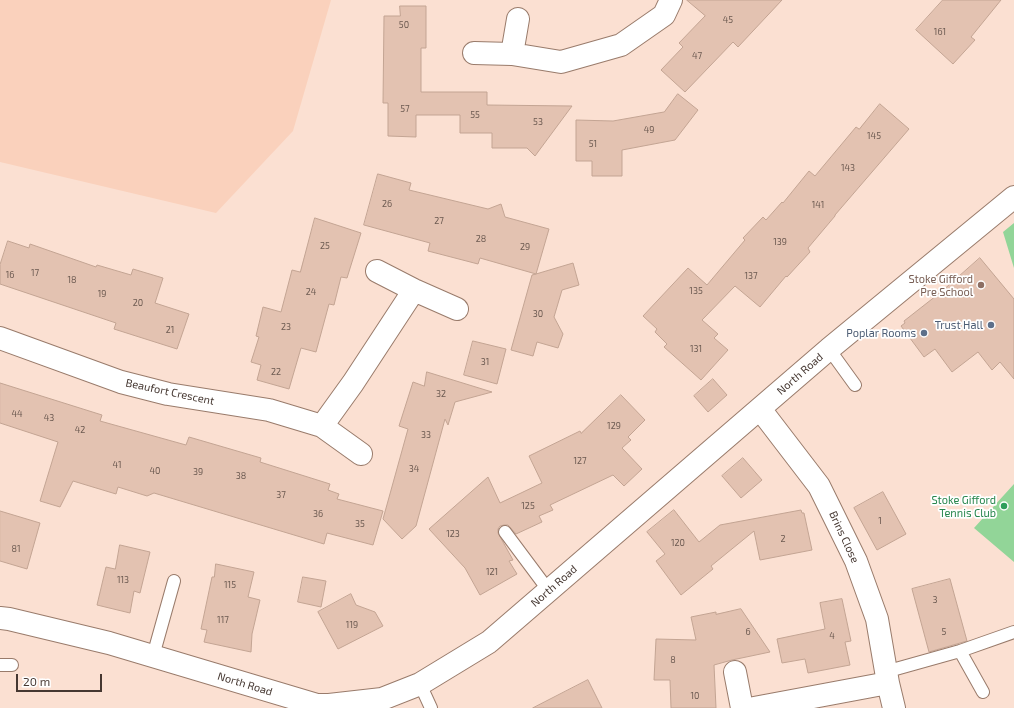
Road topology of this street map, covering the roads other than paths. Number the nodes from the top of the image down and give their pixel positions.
1 (671, 0) edge
2 (518, 19) dead end
3 (474, 53) dead end
4 (512, 54) junction
5 (1014, 197) edge
6 (378, 271) dead end
7 (414, 290) junction
8 (457, 308) dead end
9 (0, 338) edge
10 (829, 349) junction
11 (855, 385) dead end
12 (760, 408) junction
13 (322, 426) junction
14 (361, 454) dead end
15 (505, 532) dead end
16 (174, 580) dead end
17 (549, 590) junction
18 (0, 618) edge
19 (1014, 632) edge
20 (960, 651) junction
21 (153, 656) junction
22 (0, 665) edge
23 (12, 665) dead end
24 (735, 672) dead end
25 (886, 678) junction
26 (420, 684) junction
27 (983, 692) dead end
28 (317, 707) edge
29 (431, 708) edge
30 (742, 708) edge
31 (754, 708) edge
32 (894, 708) edge

1 - 4 street
2 - 4 street
3 - 4 street
5 - 10 street, North Road
6 - 7 street
7 - 8 street
7 - 13 street
9 - 13 street, Beaufort Crescent
10 - 11 lane
10 - 12 street, North Road
12 - 17 street, North Road
12 - 25 street, Brins Close
13 - 14 street, Beaufort Crescent
15 - 17 lane
16 - 21 lane
17 - 26 street, North Road
18 - 21 street, North Road
19 - 20 lane
20 - 25 lane
20 - 27 lane
21 - 28 street, North Road
22 - 23 lane
24 - 30 street
25 - 31 street
25 - 32 street, Brins Close
26 - 28 street, North Road
26 - 29 lane

